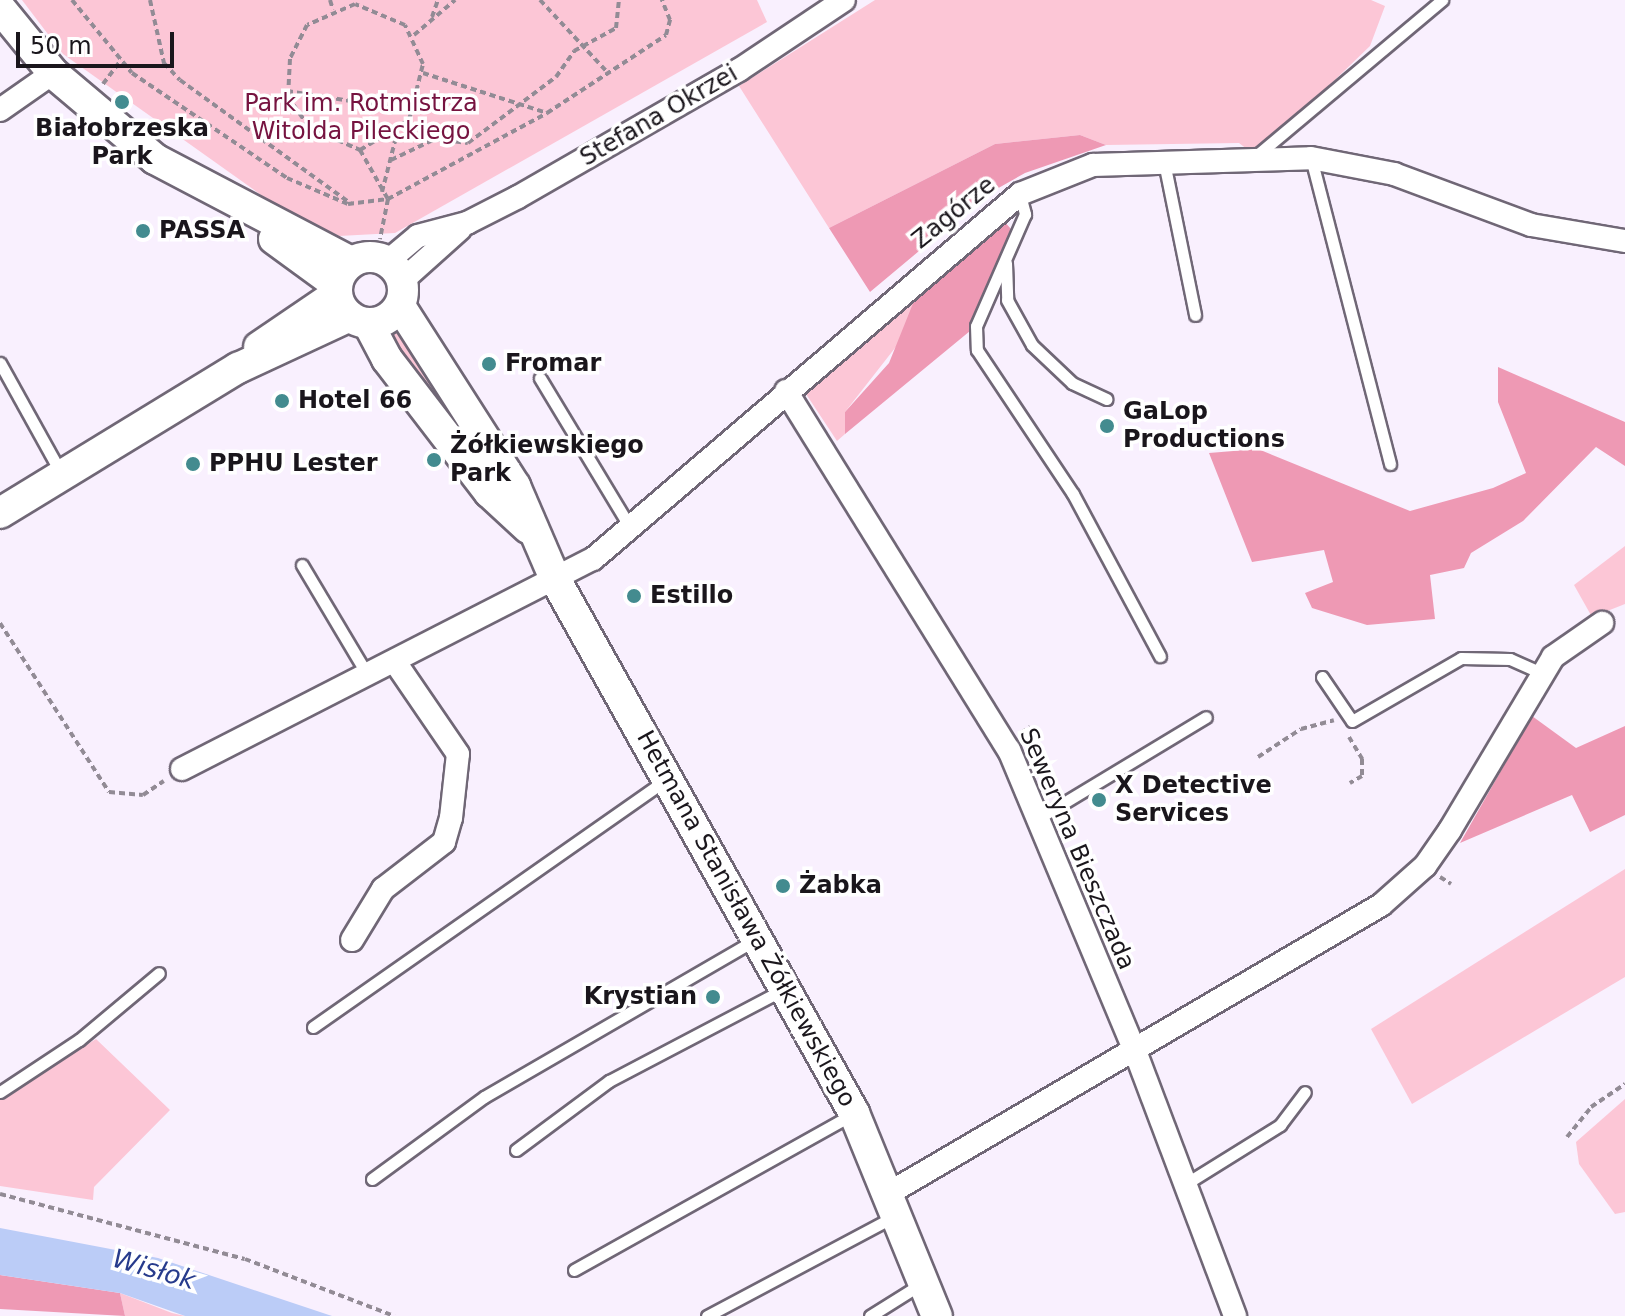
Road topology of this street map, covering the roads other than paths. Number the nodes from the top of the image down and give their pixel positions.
1 (844, 0) edge
2 (1442, 0) edge
3 (0, 8) edge
4 (53, 73) junction
5 (0, 110) edge
6 (1256, 156) junction
7 (1311, 158) junction
8 (1164, 161) junction
9 (1020, 194) junction
10 (236, 207) junction
11 (1625, 241) edge
12 (1006, 259) junction
13 (302, 260) junction
14 (397, 282) junction
15 (349, 296) junction
16 (1195, 315) dead end
17 (300, 316) junction
18 (0, 363) edge
19 (238, 368) junction
20 (540, 378) dead end
21 (786, 391) junction
22 (1107, 399) dead end
23 (1390, 464) dead end
24 (63, 475) junction
25 (0, 513) edge
26 (630, 527) junction
27 (532, 532) junction
28 (302, 565) dead end
29 (555, 579) junction
30 (1602, 623) dead end
31 (1160, 656) dead end
32 (395, 662) junction
33 (367, 674) junction
34 (1544, 674) junction
35 (1322, 677) dead end
36 (1206, 717) dead end
37 (182, 769) road end
38 (668, 778) junction
39 (1037, 819) junction
40 (757, 939) junction
41 (352, 940) dead end
42 (159, 973) dead end
43 (785, 988) junction
44 (313, 1027) dead end
45 (1135, 1051) junction
46 (0, 1092) edge
47 (1305, 1092) dead end
48 (854, 1113) junction
49 (516, 1150) dead end
50 (372, 1179) dead end
51 (1187, 1183) junction
52 (895, 1203) junction
53 (574, 1270) dead end
54 (925, 1282) junction
55 (707, 1316) edge
56 (870, 1316) edge
57 (937, 1316) edge
58 (1235, 1316) edge

1 - 14 street, Stefana Okrzei
2 - 6 lane
3 - 4 street
4 - 5 street
4 - 10 street
6 - 7 street, Zagórze
6 - 8 street, Zagórze
7 - 11 street, Zagórze
7 - 23 lane
8 - 9 street, Zagórze
8 - 16 lane
9 - 12 lane
9 - 21 street, Zagórze
10 - 13 street
10 - 15 street
12 - 22 lane
12 - 31 lane
13 - 15 street
13 - 17 street
14 - 15 street
14 - 15 street
14 - 27 street, Hetmana Stanisława Żółkiewskiego
15 - 17 street
15 - 19 street
15 - 27 street, Hetmana Stanisława Żółkiewskiego
17 - 19 street
18 - 24 lane
19 - 24 street
20 - 26 lane
21 - 26 street, Zagórze
21 - 39 street, Seweryna Bieszczada
24 - 25 street
26 - 29 street, Zagórze
27 - 29 street, Hetmana Stanisława Żółkiewskiego
28 - 33 lane
29 - 32 street, Zagórze
29 - 38 street, Hetmana Stanisława Żółkiewskiego
30 - 34 street
32 - 33 street, Zagórze
32 - 41 street
33 - 37 street, Zagórze
34 - 35 lane
34 - 45 street
36 - 39 lane
38 - 40 street, Hetmana Stanisława Żółkiewskiego
38 - 44 lane
39 - 45 street, Seweryna Bieszczada
40 - 43 street, Hetmana Stanisława Żółkiewskiego
40 - 50 lane
42 - 46 lane
43 - 48 street, Hetmana Stanisława Żółkiewskiego
43 - 49 lane
45 - 51 street, Seweryna Bieszczada
45 - 52 street
47 - 51 lane
48 - 52 street, Hetmana Stanisława Żółkiewskiego
48 - 53 lane
51 - 58 street, Seweryna Bieszczada
52 - 54 street, Hetmana Stanisława Żółkiewskiego
52 - 55 lane
54 - 56 lane
54 - 57 street, Hetmana Stanisława Żółkiewskiego

